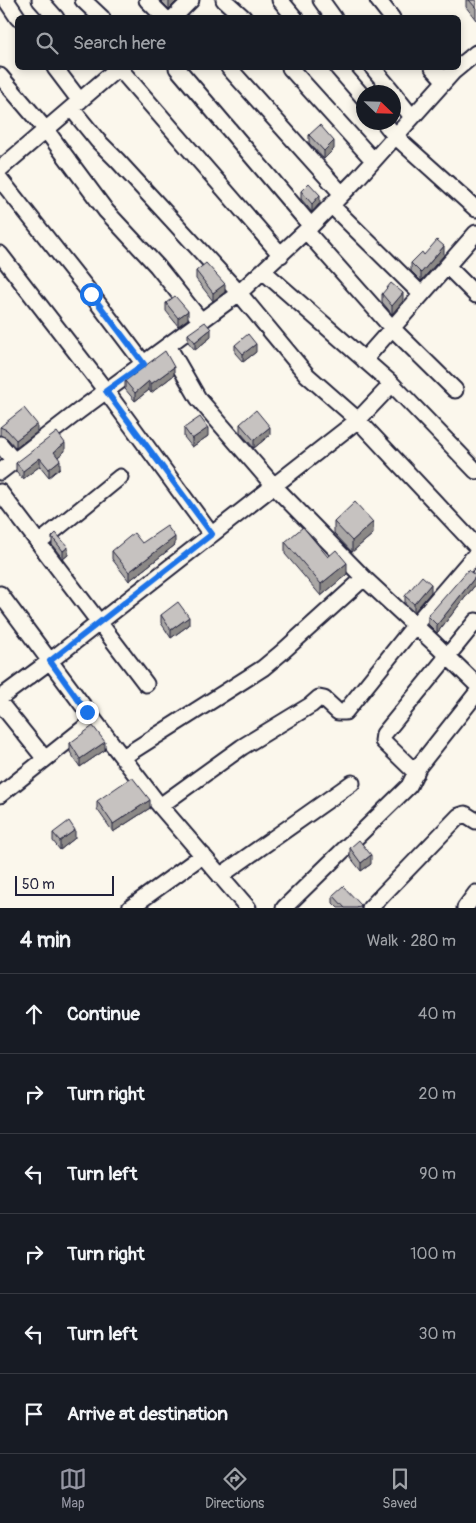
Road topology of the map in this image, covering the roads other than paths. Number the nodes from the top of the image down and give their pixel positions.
1 (6, 0) edge
2 (40, 0) edge
3 (83, 0) edge
4 (148, 0) edge
5 (191, 0) edge
6 (224, 0) edge
7 (280, 0) edge
8 (321, 0) edge
9 (378, 0) edge
10 (0, 6) edge
11 (16, 15) edge
12 (53, 15) edge
13 (99, 15) edge
14 (162, 15) edge
15 (180, 15) edge
16 (241, 15) edge
17 (292, 15) edge
18 (332, 15) edge
19 (390, 15) edge
20 (476, 53) edge
21 (461, 67) edge
22 (56, 70) edge
23 (112, 70) edge
24 (114, 70) edge
25 (179, 70) edge
26 (230, 70) edge
27 (292, 70) edge
28 (340, 70) edge
29 (375, 70) edge
30 (435, 70) edge
31 (458, 70) edge
32 (0, 76) edge
33 (445, 82) junction
34 (387, 85) edge
35 (356, 89) edge
36 (401, 103) edge
37 (75, 104) junction
38 (412, 117) junction
39 (46, 130) junction
40 (390, 130) edge
41 (395, 136) junction
42 (373, 160) junction
43 (0, 169) edge
44 (0, 179) edge
45 (336, 200) junction
46 (476, 209) edge
47 (308, 228) junction
48 (476, 233) edge
49 (0, 254) edge
50 (281, 254) junction
51 (447, 266) junction
52 (263, 271) junction
53 (239, 293) junction
54 (421, 294) junction
55 (476, 295) edge
56 (201, 321) junction
57 (392, 328) junction
58 (168, 346) junction
59 (364, 360) junction
60 (144, 364) junction
61 (392, 384) junction
62 (455, 390) dead end
63 (106, 391) junction
64 (358, 420) junction
65 (0, 444) edge
66 (14, 461) junction
67 (476, 471) edge
68 (0, 472) edge
69 (120, 477) dead end
70 (274, 485) junction
71 (0, 492) edge
72 (212, 534) junction
73 (39, 544) junction
74 (476, 546) edge
75 (476, 554) edge
76 (364, 578) junction
77 (0, 594) edge
78 (476, 621) edge
79 (99, 623) junction
80 (415, 625) junction
81 (447, 655) junction
82 (50, 661) junction
83 (146, 684) dead end
84 (476, 684) edge
85 (476, 694) edge
86 (0, 698) edge
87 (0, 703) edge
88 (94, 720) junction
89 (123, 757) junction
90 (45, 759) junction
91 (416, 773) junction
92 (352, 783) dead end
93 (0, 795) edge
94 (160, 806) junction
95 (476, 821) edge
96 (203, 855) junction
97 (220, 876) junction
98 (476, 893) edge
99 (130, 908) edge
100 (248, 908) edge
101 (284, 908) edge
102 (370, 908) edge
103 (465, 908) edge

1 - 10 street
1 - 11 street
2 - 12 street
3 - 13 street
4 - 14 street
5 - 15 street
6 - 16 street
7 - 17 street
8 - 18 street
9 - 19 street
20 - 21 street
22 - 37 street
23 - 37 street
24 - 50 street
25 - 47 street
26 - 45 street
27 - 42 street
28 - 35 street
29 - 34 street
30 - 33 street
31 - 33 street
32 - 39 street
33 - 38 street
36 - 38 street
37 - 39 street
37 - 53 street
38 - 41 street
39 - 43 street
39 - 56 street
40 - 41 street
41 - 42 street
41 - 46 street
42 - 45 street
44 - 60 street
45 - 47 street
45 - 54 street
47 - 50 street
47 - 57 street
48 - 51 street
49 - 63 street
50 - 52 street
51 - 54 street
51 - 55 street
52 - 53 street
52 - 59 street
53 - 56 street
53 - 64 street
54 - 57 street
56 - 58 street
57 - 59 street
57 - 62 street
58 - 60 street
58 - 70 street
59 - 61 street
60 - 63 street
61 - 64 street
61 - 67 street
63 - 66 street
63 - 72 street
64 - 70 street
64 - 74 street
65 - 66 street
66 - 68 street
69 - 73 street
70 - 72 street
70 - 76 street
71 - 73 street
72 - 79 street
73 - 79 street
75 - 80 street
76 - 80 street
76 - 89 street
77 - 82 street
78 - 81 street
79 - 82 street
79 - 83 street
80 - 81 street
80 - 94 street
81 - 84 street
81 - 91 street
82 - 86 street
82 - 88 street
85 - 91 street
87 - 90 street
88 - 89 street
88 - 90 street
89 - 94 street
90 - 93 street
91 - 101 street
92 - 97 street
94 - 96 street
95 - 102 street
96 - 97 street
96 - 99 street
97 - 100 street
98 - 103 street

